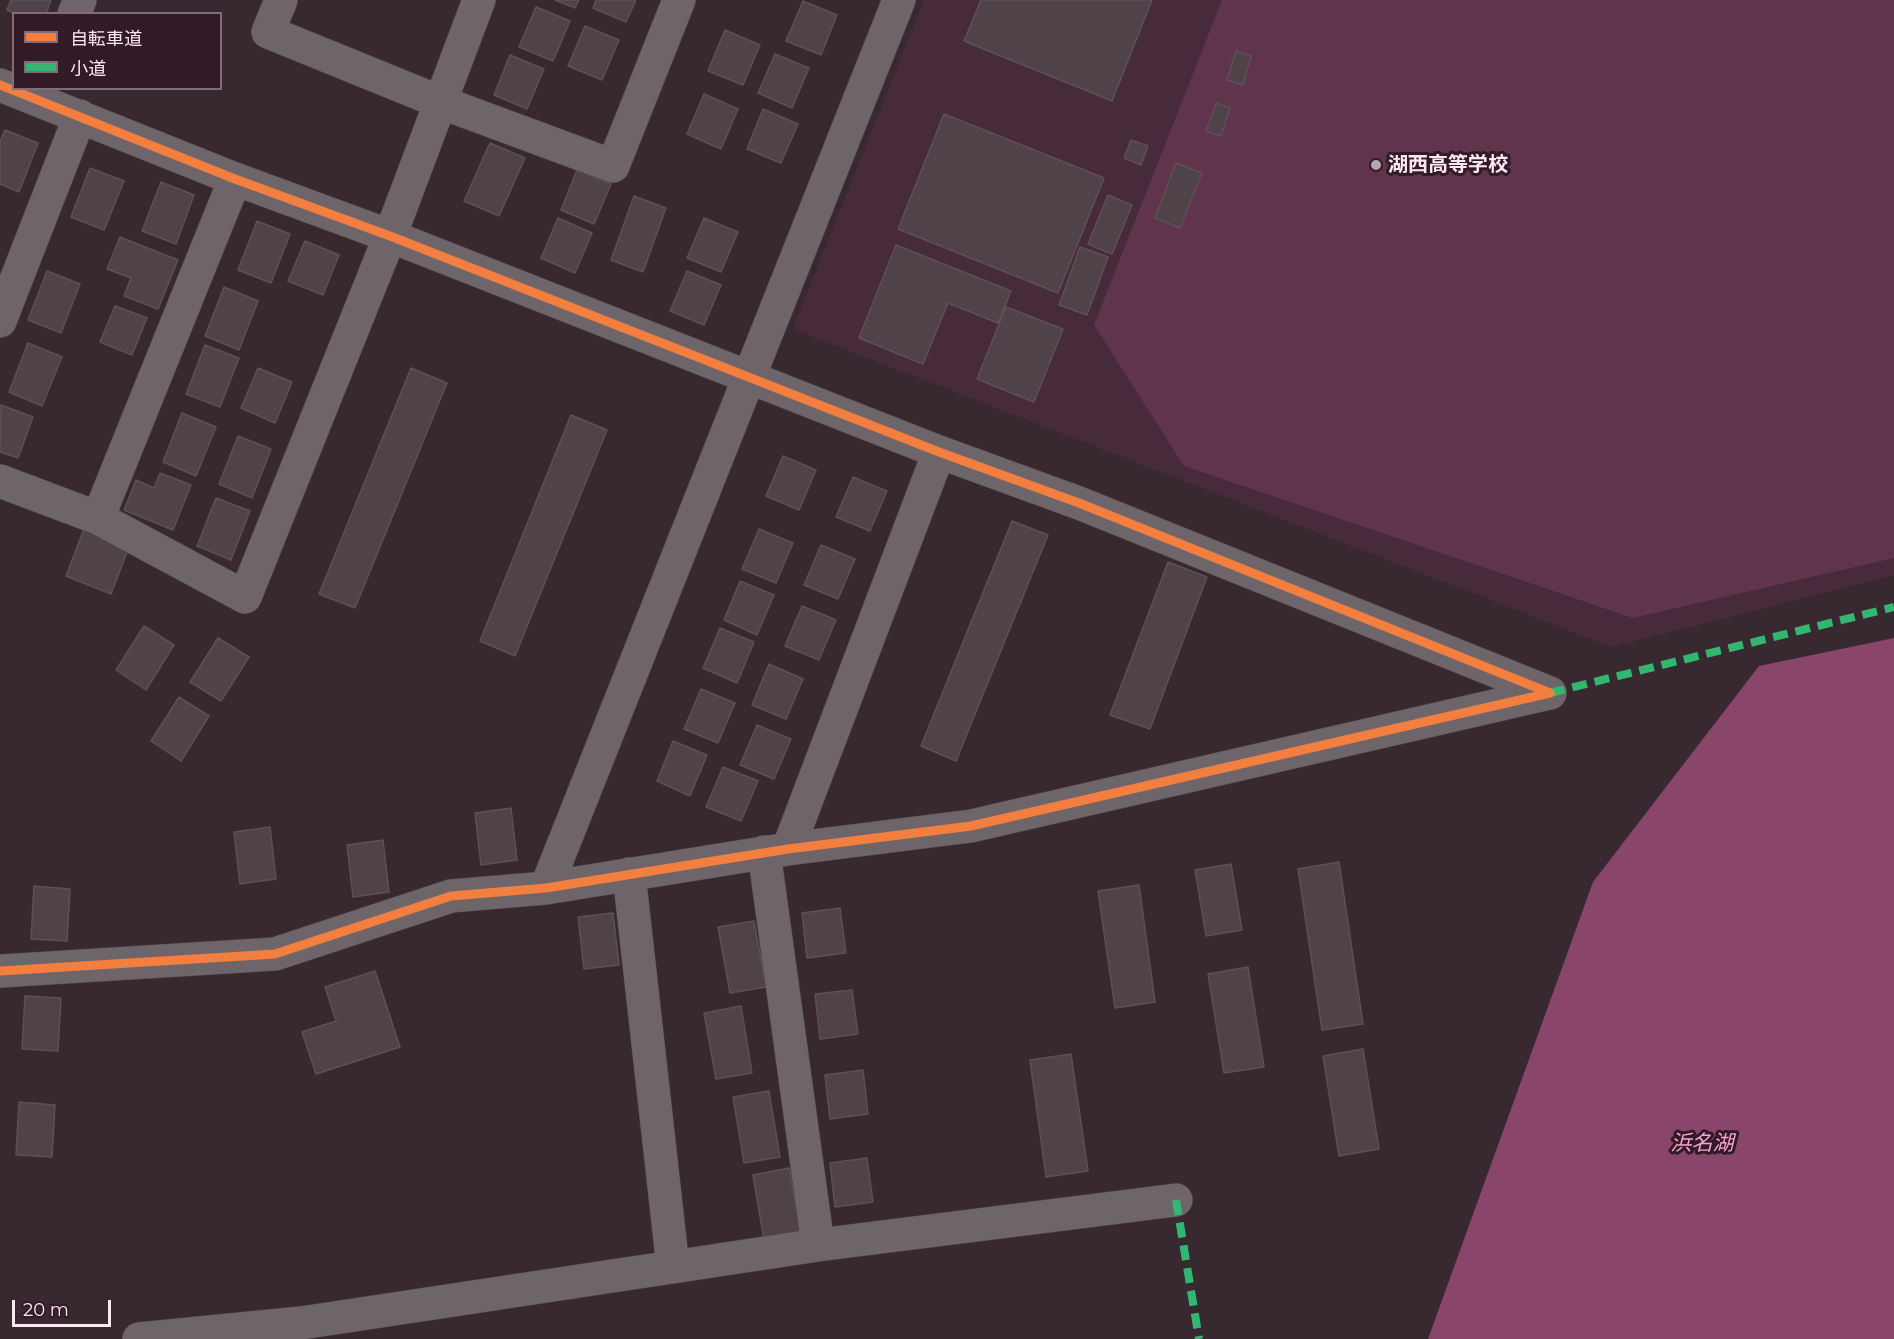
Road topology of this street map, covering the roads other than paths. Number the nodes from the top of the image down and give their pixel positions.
1 (281, 0) edge
2 (479, 0) edge
3 (679, 0) edge
4 (899, 0) edge
5 (24, 90) edge
6 (43, 94) edge
7 (440, 102) junction
8 (80, 116) junction
9 (235, 179) junction
10 (390, 236) junction
11 (0, 321) edge
12 (748, 377) junction
13 (939, 452) junction
14 (0, 481) edge
15 (98, 518) junction
16 (776, 851) junction
17 (629, 874) junction
18 (546, 888) junction
19 (0, 971) edge
20 (1176, 1200) dead end
21 (818, 1245) junction
22 (674, 1267) junction
23 (139, 1339) edge

1 - 7 street
2 - 7 street
3 - 7 street
4 - 12 street
5 - 6 street
6 - 8 street
7 - 10 street
8 - 9 street
8 - 11 street
9 - 10 street
9 - 15 street
10 - 12 street
10 - 15 street
12 - 13 street
12 - 18 street
13 - 16 street
13 - 16 street
14 - 15 street
16 - 17 street
16 - 21 street
17 - 18 street
17 - 22 street
18 - 19 street
20 - 21 street
21 - 22 street
22 - 23 street

